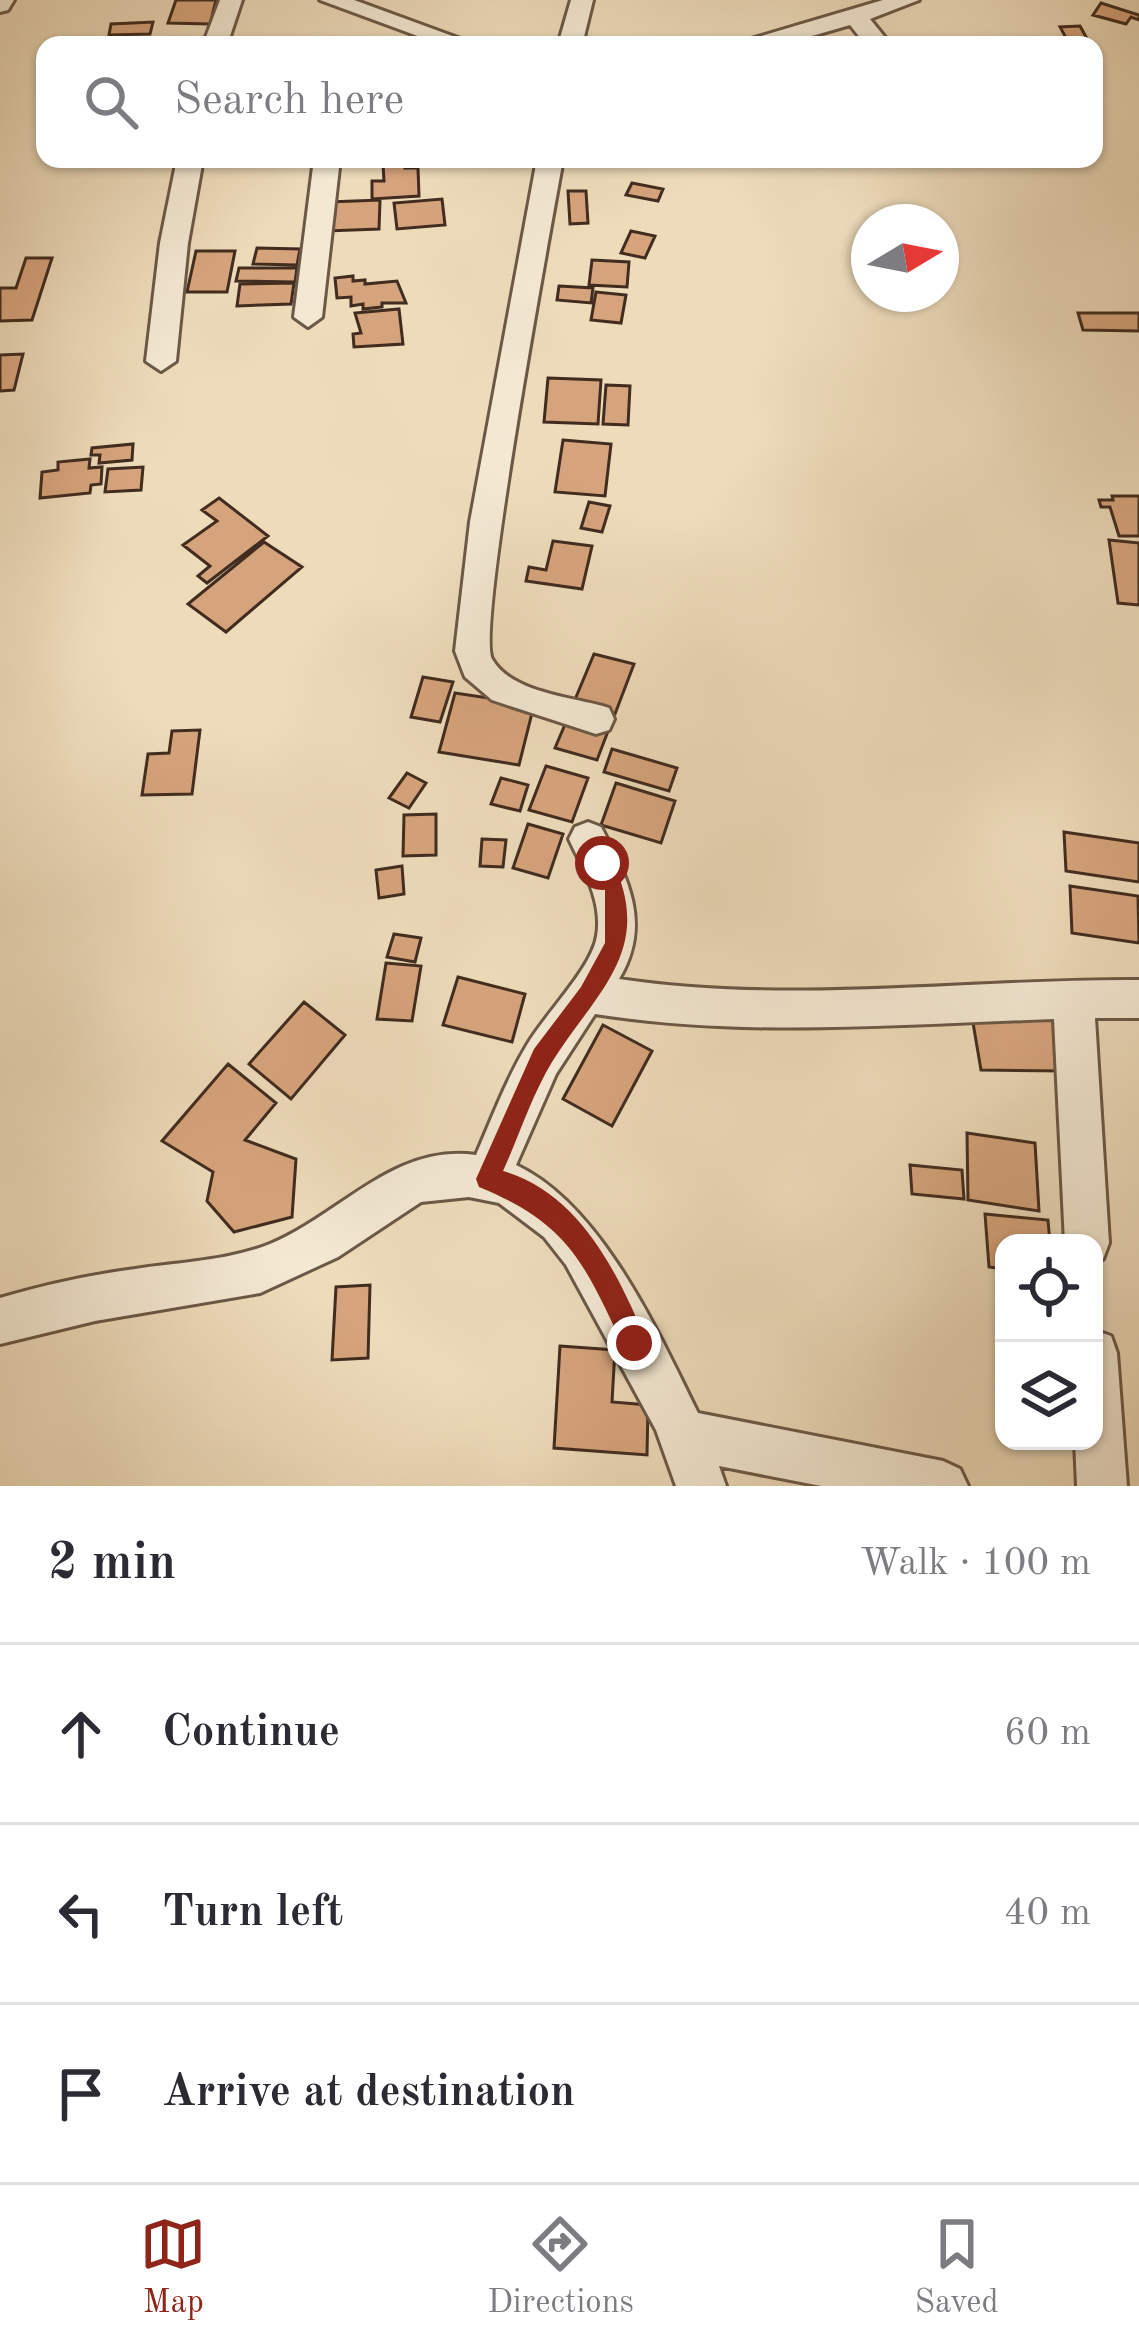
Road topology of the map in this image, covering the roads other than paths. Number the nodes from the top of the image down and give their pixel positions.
1 (231, 0) edge
2 (583, 0) edge
3 (908, 0) edge
4 (344, 13) edge
5 (855, 16) junction
6 (218, 36) edge
7 (431, 36) edge
8 (573, 36) edge
9 (787, 36) edge
10 (872, 36) edge
11 (188, 168) edge
12 (326, 168) edge
13 (548, 168) edge
14 (308, 317) dead end
15 (161, 361) dead end
16 (596, 718) dead end
17 (589, 839) dead end
18 (589, 994) junction
19 (1073, 997) junction
20 (1139, 999) edge
21 (488, 1179) junction
22 (1087, 1234) edge
23 (0, 1321) edge
24 (687, 1435) junction
25 (1100, 1450) edge
26 (701, 1486) edge
27 (943, 1486) edge
28 (1102, 1486) edge

1 - 6 street
2 - 8 street
3 - 5 street
4 - 7 street
5 - 9 street
5 - 10 street
11 - 15 street
12 - 14 street
13 - 16 street
17 - 18 street
18 - 19 street
18 - 21 street
19 - 20 street
19 - 22 street
21 - 23 street
21 - 24 street
24 - 26 street
24 - 27 street
25 - 28 street

